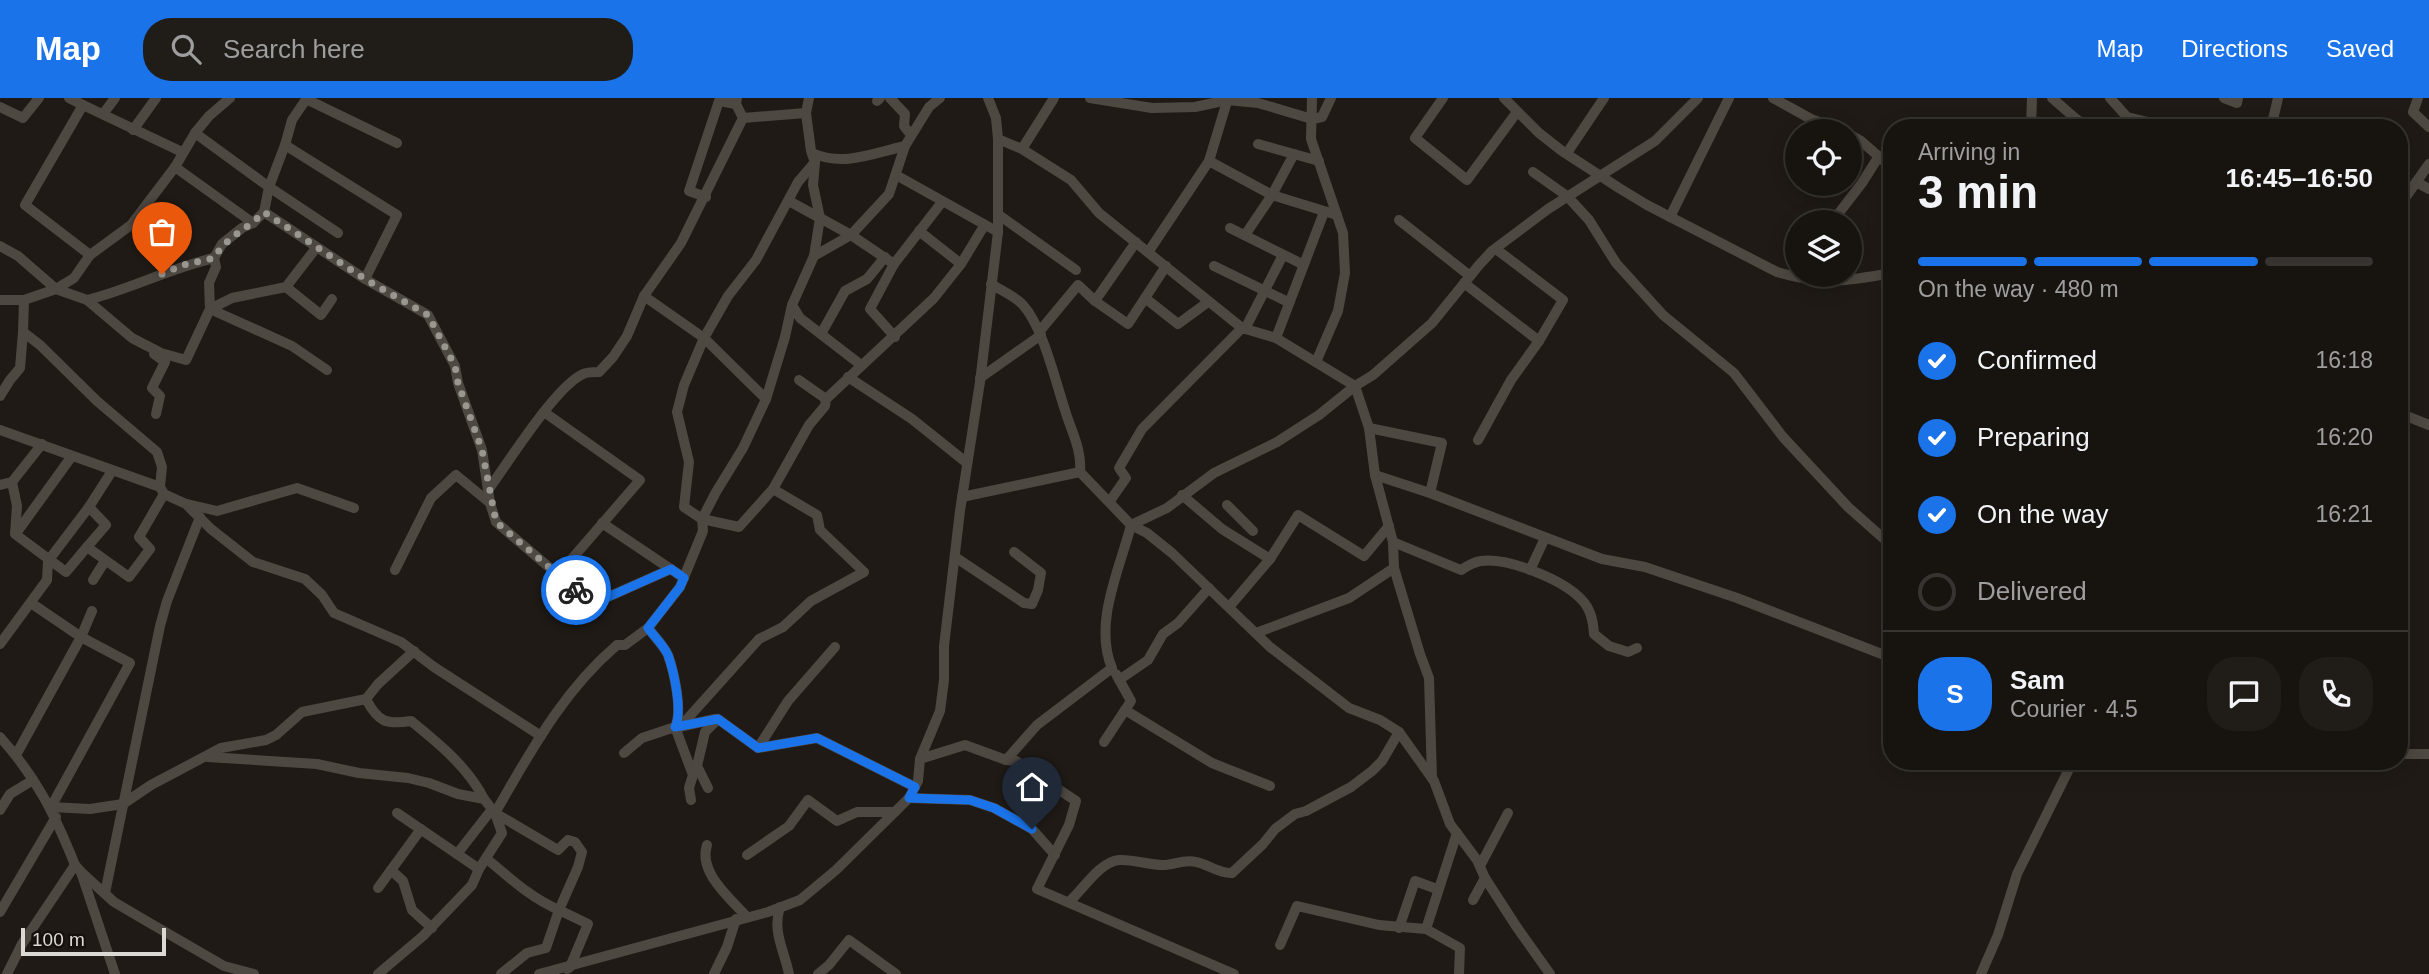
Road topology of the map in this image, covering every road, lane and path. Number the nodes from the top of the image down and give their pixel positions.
1 (39, 98) edge
2 (69, 98) edge
3 (115, 98) edge
4 (156, 98) edge
5 (230, 98) edge
6 (307, 98) edge
7 (809, 98) edge
8 (890, 98) edge
9 (940, 98) edge
10 (988, 98) edge
11 (1054, 98) edge
12 (1091, 98) edge
13 (1312, 98) edge
14 (1331, 98) edge
15 (1443, 98) edge
16 (1504, 98) edge
17 (1604, 98) edge
18 (1698, 98) edge
19 (1729, 98) edge
20 (1773, 98) edge
21 (2032, 98) edge
22 (2052, 98) edge
23 (2110, 98) edge
24 (2224, 98) edge
25 (2238, 98) edge
26 (2278, 98) edge
27 (2418, 98) edge
28 (1227, 99) edge
29 (736, 101) edge
30 (1173, 103) edge
31 (83, 106) junction
32 (0, 107) edge
33 (1517, 112) junction
34 (806, 113) junction
35 (103, 114) junction
36 (743, 118) junction
37 (1312, 119) junction
38 (1811, 119) edge
39 (2031, 119) edge
40 (2070, 119) edge
41 (2135, 119) edge
42 (2273, 119) edge
43 (2429, 127) edge
44 (133, 130) junction
45 (195, 133) junction
46 (911, 135) junction
47 (998, 139) junction
48 (1862, 142) edge
49 (397, 143) dead end
50 (1258, 144) dead end
51 (285, 145) junction
52 (905, 146) junction
53 (1022, 149) junction
54 (182, 152) junction
55 (1567, 153) junction
56 (1294, 154) junction
57 (1878, 156) junction
58 (814, 158) junction
59 (1883, 160) edge
60 (1209, 161) junction
61 (1319, 161) junction
62 (2429, 164) edge
63 (175, 167) junction
64 (1533, 172) dead end
65 (897, 175) junction
66 (1602, 176) junction
67 (2416, 182) junction
68 (269, 187) junction
69 (2429, 189) edge
70 (2408, 194) edge
71 (1272, 195) junction
72 (1567, 196) junction
73 (706, 197) junction
74 (789, 201) junction
75 (942, 202) junction
76 (1841, 210) edge
77 (264, 212) junction
78 (1324, 212) junction
79 (999, 215) junction
80 (1337, 215) junction
81 (1670, 217) junction
82 (820, 218) junction
83 (1399, 220) dead end
84 (253, 223) junction
85 (984, 226) junction
86 (1230, 228) dead end
87 (919, 230) junction
88 (999, 232) junction
89 (338, 233) dead end
90 (851, 235) junction
91 (1245, 235) junction
92 (1136, 242) junction
93 (0, 246) edge
94 (316, 248) junction
95 (1496, 249) junction
96 (1149, 251) junction
97 (90, 255) junction
98 (1283, 255) junction
99 (814, 256) junction
100 (885, 257) junction
101 (214, 258) junction
102 (894, 264) junction
103 (961, 264) junction
104 (1302, 264) junction
105 (1166, 266) junction
106 (1214, 266) dead end
107 (1076, 270) dead end
108 (1785, 274) edge
109 (1883, 275) edge
110 (1862, 278) edge
111 (365, 279) junction
112 (1467, 279) junction
113 (991, 284) junction
114 (286, 287) junction
115 (56, 289) junction
116 (1265, 291) junction
117 (644, 296) junction
118 (332, 299) dead end
119 (1145, 299) junction
120 (0, 300) edge
121 (24, 300) junction
122 (87, 300) junction
123 (1095, 300) junction
124 (1208, 302) junction
125 (1288, 302) junction
126 (792, 305) junction
127 (210, 310) junction
128 (1244, 329) junction
129 (23, 332) junction
130 (1040, 333) junction
131 (821, 334) junction
132 (895, 337) junction
133 (132, 338) junction
134 (704, 338) junction
135 (1276, 338) junction
136 (1539, 341) junction
137 (1316, 362) junction
138 (861, 365) junction
139 (327, 370) dead end
140 (5, 377) edge
141 (848, 377) junction
142 (980, 377) junction
143 (799, 380) dead end
144 (1355, 386) junction
145 (0, 396) edge
146 (766, 399) junction
147 (826, 399) junction
148 (544, 412) junction
149 (156, 414) dead end
150 (2408, 417) edge
151 (2429, 425) edge
152 (1368, 428) junction
153 (0, 430) edge
154 (1478, 440) dead end
155 (42, 444) junction
156 (72, 456) junction
157 (967, 463) junction
158 (112, 471) junction
159 (1080, 472) junction
160 (1375, 475) junction
161 (12, 482) junction
162 (0, 485) edge
163 (774, 489) junction
164 (488, 490) junction
165 (162, 491) junction
166 (1430, 493) junction
167 (1182, 495) junction
168 (962, 497) junction
169 (1110, 501) junction
170 (490, 503) junction
171 (186, 504) junction
172 (1227, 505) dead end
173 (89, 507) junction
174 (354, 508) dead end
175 (1236, 514) junction
176 (200, 517) junction
177 (702, 519) junction
178 (602, 523) junction
179 (1131, 525) junction
180 (1389, 526) junction
181 (1222, 529) junction
182 (1253, 531) dead end
183 (15, 534) junction
184 (1545, 538) junction
185 (1883, 539) edge
186 (1393, 542) junction
187 (87, 547) junction
188 (1014, 552) dead end
189 (955, 557) junction
190 (1269, 559) junction
191 (48, 561) junction
192 (105, 561) junction
193 (570, 561) dead end
194 (1394, 568) junction
195 (671, 569) junction
196 (395, 570) dead end
197 (1530, 570) junction
198 (684, 578) junction
199 (93, 580) dead end
200 (1209, 588) junction
201 (31, 603) junction
202 (1230, 606) junction
203 (92, 611) dead end
204 (648, 628) junction
205 (1256, 633) junction
206 (81, 637) junction
207 (0, 644) edge
208 (835, 647) dead end
209 (1637, 648) dead end
210 (414, 651) junction
211 (1883, 655) edge
212 (1112, 668) junction
213 (1119, 680) junction
214 (366, 699) junction
215 (1125, 710) junction
216 (718, 719) junction
217 (677, 727) junction
218 (1399, 732) junction
219 (541, 736) junction
220 (0, 737) edge
221 (1104, 742) dead end
222 (758, 748) junction
223 (624, 753) dead end
224 (2408, 754) edge
225 (2429, 754) edge
226 (16, 755) junction
227 (204, 757) junction
228 (920, 759) junction
229 (1006, 760) junction
230 (695, 770) junction
231 (2069, 770) edge
232 (1432, 778) junction
233 (33, 780) junction
234 (1270, 786) dead end
235 (915, 787) junction
236 (708, 788) dead end
237 (909, 798) junction
238 (484, 799) junction
239 (691, 800) dead end
240 (123, 804) junction
241 (0, 810) edge
242 (53, 812) junction
243 (895, 812) junction
244 (397, 813) dead end
245 (495, 813) junction
246 (1508, 813) dead end
247 (421, 829) junction
248 (1457, 833) junction
249 (707, 845) dead end
250 (457, 854) junction
251 (747, 855) dead end
252 (1055, 855) junction
253 (487, 859) junction
254 (1480, 866) junction
255 (78, 869) junction
256 (479, 869) junction
257 (391, 870) junction
258 (1485, 878) junction
259 (378, 888) dead end
260 (1437, 889) junction
261 (105, 893) junction
262 (1473, 900) dead end
263 (1070, 901) junction
264 (780, 907) junction
265 (559, 910) junction
266 (0, 912) edge
267 (741, 918) junction
268 (432, 928) junction
269 (1399, 928) junction
270 (1426, 929) junction
271 (1280, 945) dead end
272 (224, 966) junction
273 (570, 967) junction
274 (6, 974) edge
275 (116, 974) edge
276 (234, 974) edge
277 (254, 974) edge
278 (378, 974) edge
279 (501, 974) edge
280 (539, 974) edge
281 (561, 974) edge
282 (714, 974) edge
283 (789, 974) edge
284 (818, 974) edge
285 (896, 974) edge
286 (1234, 974) edge
287 (1459, 974) edge
288 (1550, 974) edge
289 (1981, 974) edge

1 - 32 street
2 - 31 street
3 - 35 street
4 - 44 street
5 - 45 street
6 - 49 street
6 - 51 street
7 - 34 street
8 - 46 street
9 - 46 street
10 - 47 street
11 - 53 street
12 - 30 street
13 - 37 street
14 - 37 street
15 - 33 street
16 - 33 street
17 - 55 street
18 - 66 street
19 - 81 street
20 - 38 street
21 - 39 street
22 - 40 street
23 - 41 street
24 - 25 street
26 - 42 street
27 - 43 street
28 - 30 street
28 - 37 street
28 - 60 street
29 - 36 street
29 - 73 street
31 - 35 street
31 - 97 street
33 - 55 street
34 - 36 street
34 - 58 street
35 - 44 street
36 - 73 street
37 - 61 street
44 - 54 street
45 - 54 street
45 - 68 street
46 - 52 street
47 - 53 street
47 - 79 street
48 - 57 street
50 - 56 street
51 - 68 street
51 - 111 street
52 - 58 street
52 - 65 street
53 - 92 street
54 - 63 street
55 - 66 street
56 - 61 street
56 - 71 street
57 - 59 street
57 - 76 street
58 - 74 street
58 - 82 street
60 - 71 street
60 - 96 street
61 - 80 street
62 - 67 street
63 - 84 street
63 - 97 street
64 - 72 street
65 - 75 street
65 - 90 street
66 - 72 street
66 - 81 street
67 - 69 street
67 - 70 street
68 - 77 street
68 - 89 street
71 - 78 street
71 - 91 street
72 - 95 street
72 - 185 street
73 - 117 street
74 - 82 street
74 - 134 street
75 - 85 street
75 - 87 street
77 - 84 street
77 - 94 street
78 - 80 street
78 - 104 street
79 - 88 street
79 - 107 street
80 - 137 street
81 - 108 street
82 - 90 street
82 - 99 street
83 - 112 street
84 - 101 street
85 - 88 street
85 - 103 street
86 - 91 street
87 - 102 street
87 - 103 street
88 - 113 street
90 - 99 street
90 - 100 street
91 - 98 street
92 - 96 street
92 - 123 street
93 - 115 street
94 - 111 street
94 - 114 street
95 - 112 street
95 - 136 street
96 - 105 street
97 - 115 street
98 - 104 street
98 - 116 street
99 - 126 street
100 - 102 street
100 - 131 street
101 - 122 street
101 - 127 street
102 - 132 street
103 - 132 street
104 - 125 street
105 - 119 street
105 - 124 street
106 - 116 street
109 - 110 street
111 - 164 street
112 - 136 street
112 - 144 street
113 - 130 street
113 - 142 street
114 - 118 street
114 - 127 street
115 - 121 street
115 - 122 street
116 - 125 street
116 - 128 street
117 - 134 street
117 - 148 street
119 - 123 street
119 - 124 street
120 - 121 street
121 - 129 street
122 - 133 street
123 - 130 street
124 - 128 street
125 - 135 street
126 - 131 street
126 - 146 street
127 - 133 street
127 - 139 street
128 - 135 street
128 - 169 street
129 - 140 street
129 - 165 street
130 - 142 street
130 - 159 street
131 - 138 street
132 - 138 street
133 - 149 street
134 - 146 street
134 - 177 street
135 - 137 street
136 - 154 street
137 - 144 street
138 - 141 street
140 - 145 street
141 - 147 street
141 - 157 street
142 - 157 street
143 - 147 street
144 - 152 street
144 - 167 street
146 - 177 street
147 - 163 street
148 - 164 street
148 - 178 street
150 - 151 street
152 - 160 street
152 - 166 street
153 - 155 street
155 - 156 street
155 - 161 street
156 - 158 street
156 - 183 street
157 - 168 street
158 - 165 street
158 - 173 street
159 - 168 street
159 - 169 street
160 - 166 street
160 - 180 street
161 - 162 street
161 - 183 street
163 - 177 street
163 - 217 street
164 - 170 street
165 - 171 street
165 - 192 street
166 - 184 street
167 - 179 street
167 - 181 street
168 - 189 street
169 - 179 street
170 - 195 street
170 - 196 street
171 - 174 street
171 - 176 street
172 - 175 street
173 - 187 street
173 - 191 street
175 - 181 street
175 - 182 street
176 - 210 street
176 - 240 street
177 - 198 street
178 - 193 street
178 - 195 street
179 - 200 street
179 - 212 street
180 - 186 street
180 - 190 street
181 - 190 street
183 - 191 street
184 - 197 street
184 - 211 street
186 - 194 street
186 - 197 street
187 - 191 street
187 - 192 street
188 - 189 street
189 - 228 street
190 - 202 street
191 - 201 street
192 - 199 street
194 - 205 street
194 - 232 street
195 - 198 street
197 - 209 street
198 - 204 street
200 - 202 street
200 - 213 street
201 - 206 street
201 - 207 street
202 - 205 street
203 - 206 street
204 - 217 street
204 - 219 street
205 - 218 street
206 - 226 street
206 - 242 street
208 - 222 street
210 - 214 street
210 - 219 street
212 - 213 street
212 - 229 street
213 - 215 street
214 - 227 street
214 - 238 street
215 - 221 street
215 - 234 street
216 - 217 street
216 - 222 street
216 - 230 street
217 - 223 street
217 - 230 street
218 - 232 street
218 - 263 street
219 - 245 street
220 - 226 street
222 - 235 street
224 - 225 street
226 - 233 street
227 - 238 street
227 - 240 street
228 - 229 street
228 - 235 street
229 - 252 street
230 - 236 street
230 - 239 street
231 - 289 street
232 - 248 street
233 - 241 street
233 - 242 street
235 - 237 street
237 - 243 street
237 - 252 street
238 - 245 street
240 - 242 street
240 - 261 street
242 - 255 street
242 - 266 street
243 - 251 street
243 - 264 street
244 - 247 street
245 - 250 street
245 - 253 street
245 - 265 street
246 - 254 street
247 - 250 street
247 - 257 street
248 - 254 street
248 - 260 street
249 - 267 street
250 - 256 street
252 - 263 street
253 - 256 street
253 - 265 street
254 - 258 street
255 - 261 street
255 - 274 street
255 - 275 street
256 - 268 street
257 - 259 street
257 - 268 street
258 - 262 street
258 - 288 street
260 - 269 street
260 - 270 street
261 - 272 street
263 - 286 street
264 - 267 street
264 - 283 street
265 - 273 street
265 - 279 street
267 - 273 street
267 - 282 street
268 - 278 street
269 - 270 street
269 - 271 street
270 - 287 street
272 - 276 street
272 - 277 street
273 - 280 street
273 - 281 street
284 - 285 street

